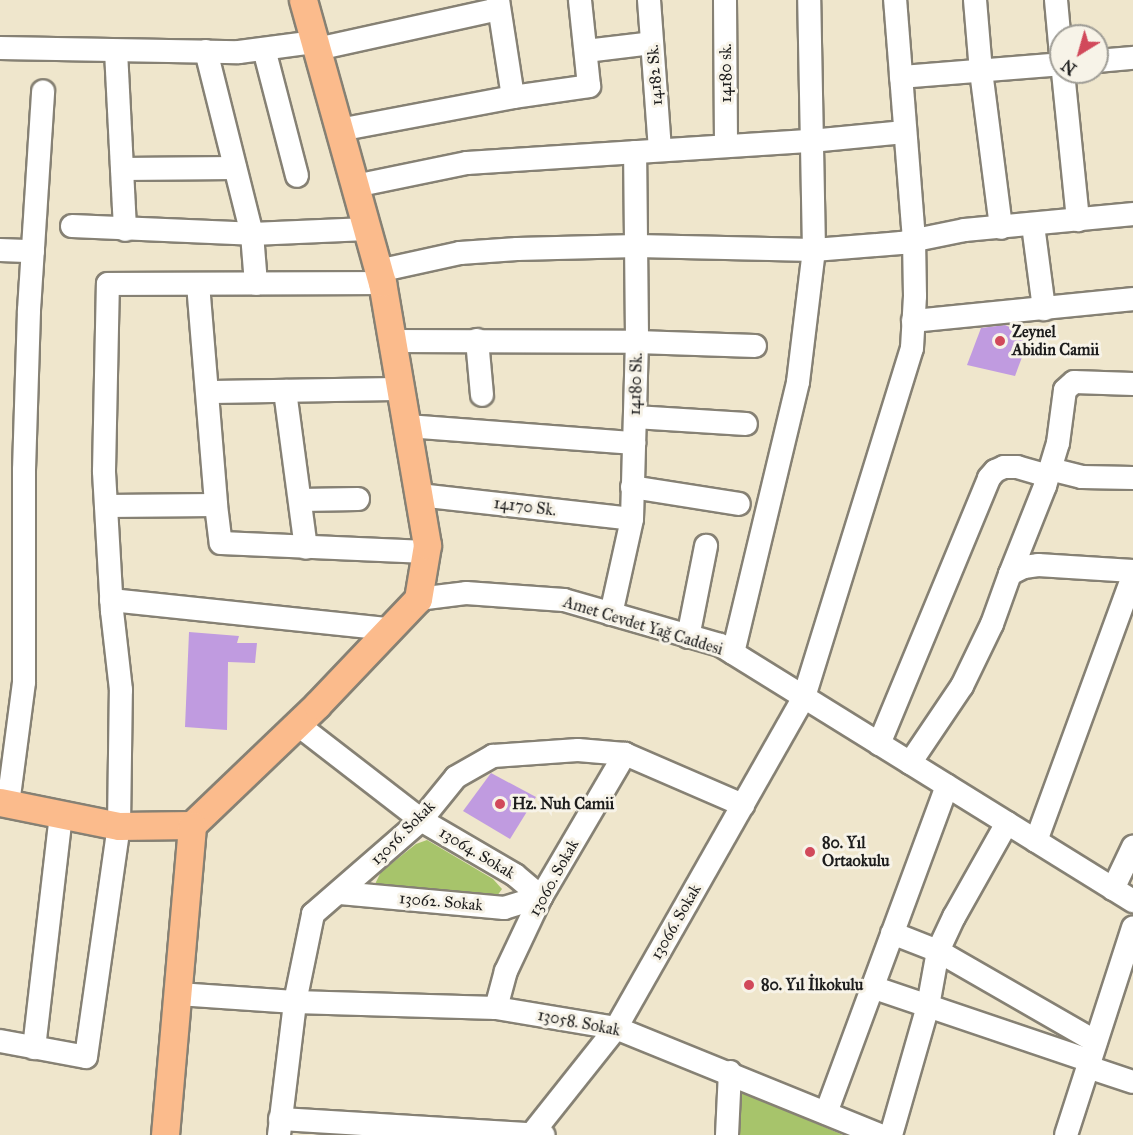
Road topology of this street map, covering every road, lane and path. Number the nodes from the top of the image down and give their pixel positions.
1 (303, 0) edge
2 (580, 0) edge
3 (649, 0) edge
4 (725, 0) edge
5 (809, 0) edge
6 (895, 0) edge
7 (975, 0) edge
8 (1056, 0) edge
9 (498, 5) edge
10 (1058, 24) edge
11 (652, 43) junction
12 (316, 46) junction
13 (0, 48) edge
14 (264, 49) junction
15 (116, 51) junction
16 (206, 51) junction
17 (586, 51) junction
18 (1133, 58) edge
19 (1109, 60) edge
20 (1049, 65) edge
21 (981, 71) junction
22 (901, 77) junction
23 (1064, 84) edge
24 (43, 91) dead end
25 (513, 97) junction
26 (339, 130) junction
27 (905, 132) junction
28 (812, 141) junction
29 (726, 146) junction
30 (660, 149) junction
31 (635, 152) junction
32 (235, 168) junction
33 (122, 169) junction
34 (297, 176) dead end
35 (355, 186) junction
36 (1133, 214) edge
37 (1078, 220) junction
38 (1033, 225) junction
39 (72, 226) dead end
40 (1001, 228) junction
41 (367, 229) junction
42 (125, 230) junction
43 (252, 234) junction
44 (914, 240) junction
45 (637, 246) junction
46 (0, 250) edge
47 (814, 250) junction
48 (33, 251) junction
49 (380, 277) junction
50 (198, 284) junction
51 (256, 284) junction
52 (1133, 299) edge
53 (1044, 309) junction
54 (914, 321) junction
55 (477, 340) junction
56 (392, 341) junction
57 (637, 342) junction
58 (755, 346) dead end
59 (1133, 384) edge
60 (400, 389) junction
61 (285, 391) junction
62 (208, 392) junction
63 (482, 395) dead end
64 (635, 417) junction
65 (746, 424) dead end
66 (407, 426) junction
67 (634, 443) junction
68 (1049, 473) junction
69 (1133, 478) edge
70 (632, 487) junction
71 (418, 495) junction
72 (358, 499) dead end
73 (301, 500) junction
74 (739, 504) dead end
75 (216, 505) junction
76 (106, 506) junction
77 (632, 519) junction
78 (706, 546) dead end
79 (306, 548) junction
80 (427, 552) junction
81 (1133, 571) edge
82 (1010, 574) junction
83 (1133, 576) edge
84 (418, 599) junction
85 (111, 600) junction
86 (611, 614) junction
87 (388, 629) junction
88 (688, 636) junction
89 (733, 653) junction
90 (804, 697) junction
91 (297, 724) junction
92 (879, 744) junction
93 (625, 754) junction
94 (910, 763) junction
95 (947, 786) junction
96 (4, 803) edge
97 (743, 805) junction
98 (61, 814) junction
99 (421, 820) junction
100 (1007, 823) junction
101 (192, 825) junction
102 (119, 826) junction
103 (1036, 841) junction
104 (1133, 847) edge
105 (1113, 889) junction
106 (340, 893) junction
107 (541, 897) junction
108 (1133, 901) edge
109 (1133, 928) edge
110 (892, 933) junction
111 (938, 951) junction
112 (872, 987) junction
113 (178, 994) junction
114 (295, 1002) junction
115 (928, 1006) junction
116 (496, 1008) junction
117 (616, 1028) junction
118 (0, 1041) edge
119 (34, 1048) junction
120 (1092, 1056) junction
121 (730, 1072) junction
122 (1133, 1082) edge
123 (826, 1113) junction
124 (280, 1127) edge
125 (537, 1134) edge
126 (165, 1135) edge
127 (727, 1135) edge
128 (880, 1135) edge
129 (891, 1135) edge
130 (1066, 1135) edge

1 - 12 main road
2 - 17 street
3 - 11 street, 14182 Sk.
4 - 29 street, 14180 sk.
5 - 28 street
6 - 22 street, 13066. Sokak
7 - 21 street
8 - 10 street
9 - 12 street
9 - 25 street
11 - 17 street
11 - 30 street, 14182 Sk.
12 - 14 street
12 - 26 main road
13 - 15 street
14 - 16 street
14 - 34 street
15 - 16 street
15 - 33 street
16 - 32 street
17 - 25 street
18 - 19 street
20 - 21 street
21 - 22 street
21 - 40 street
22 - 27 street, 13066. Sokak
23 - 37 street
24 - 48 street
25 - 26 street
26 - 35 main road
27 - 28 street
27 - 44 street, 13066. Sokak
28 - 29 street
28 - 47 street
29 - 30 street
30 - 31 street
31 - 35 street
31 - 45 street, 14180 Sk.
32 - 33 street
32 - 43 street
33 - 42 street
35 - 41 main road
36 - 37 street
37 - 38 street
38 - 40 street
38 - 53 street
39 - 42 street
40 - 44 street
41 - 43 street
41 - 49 main road
42 - 43 street
43 - 51 street
44 - 47 street
44 - 54 street, 13066. Sokak
45 - 47 street
45 - 49 street
45 - 57 street, 14180 Sk.
46 - 48 street
47 - 89 street
48 - 96 street
49 - 51 street
49 - 56 main road
50 - 51 street
50 - 62 street
50 - 76 street
52 - 53 street
53 - 54 street
54 - 90 street, 13066. Sokak
55 - 56 street
55 - 57 street
55 - 63 street
56 - 60 main road
57 - 58 street
57 - 64 street, 14180 Sk.
59 - 68 street
60 - 61 street
60 - 66 main road
61 - 62 street
61 - 73 street
62 - 75 street
64 - 65 street
64 - 67 street, 14180 Sk.
66 - 67 street
66 - 71 main road
67 - 70 street, 14180 Sk.
68 - 69 street
68 - 82 street
68 - 92 street
70 - 74 street
70 - 77 street, 14180 Sk.
71 - 77 street, 14170 Sk.
71 - 80 main road
72 - 73 street
73 - 79 street
75 - 76 street
75 - 79 street
76 - 85 street
77 - 86 street, 14180 Sk.
78 - 88 street
79 - 80 street
80 - 84 main road
81 - 82 street
82 - 94 street
83 - 103 street
84 - 86 street, Amet Cevdet Yağ Caddesi
84 - 87 main road
85 - 87 street
85 - 102 street
86 - 88 street, Amet Cevdet Yağ Caddesi
87 - 91 main road
88 - 89 street, Amet Cevdet Yağ Caddesi
89 - 90 street, Amet Cevdet Yağ Caddesi
90 - 92 street, Amet Cevdet Yağ Caddesi
90 - 97 street, 13066. Sokak
91 - 99 street, 13064. Sokak
91 - 101 main road
92 - 94 street, Amet Cevdet Yağ Caddesi
93 - 97 street, 13056. Sokak
93 - 99 street, 13056. Sokak
93 - 107 street, 13060. Sokak
94 - 95 street, Amet Cevdet Yağ Caddesi
95 - 100 street, Amet Cevdet Yağ Caddesi
95 - 110 street
96 - 98 main road
97 - 117 street, 13066. Sokak
98 - 102 main road
98 - 119 street
99 - 106 street, 13056. Sokak
99 - 107 street, 13064. Sokak
100 - 103 street, Amet Cevdet Yağ Caddesi
100 - 111 street
101 - 102 main road
101 - 113 main road
102 - 119 street
103 - 105 street, Amet Cevdet Yağ Caddesi
104 - 105 street
105 - 108 street, Amet Cevdet Yağ Caddesi
106 - 107 street, 13062. Sokak
106 - 114 street, 13056. Sokak
107 - 116 street, 13060. Sokak
109 - 120 street
110 - 111 street
110 - 112 street
111 - 115 street
111 - 120 street
112 - 115 street
112 - 123 street
113 - 114 street, 13058. Sokak
113 - 126 main road
114 - 116 street, 13058. Sokak
114 - 124 street, 13056. Sokak
115 - 120 street
115 - 129 street
116 - 117 street, 13058. Sokak
117 - 121 street, 13058. Sokak
117 - 125 street, 13066. Sokak
118 - 119 street
120 - 122 street
120 - 130 street
121 - 123 street, 13058. Sokak
121 - 127 street
123 - 128 street, 13058. Sokak
124 - 125 street

